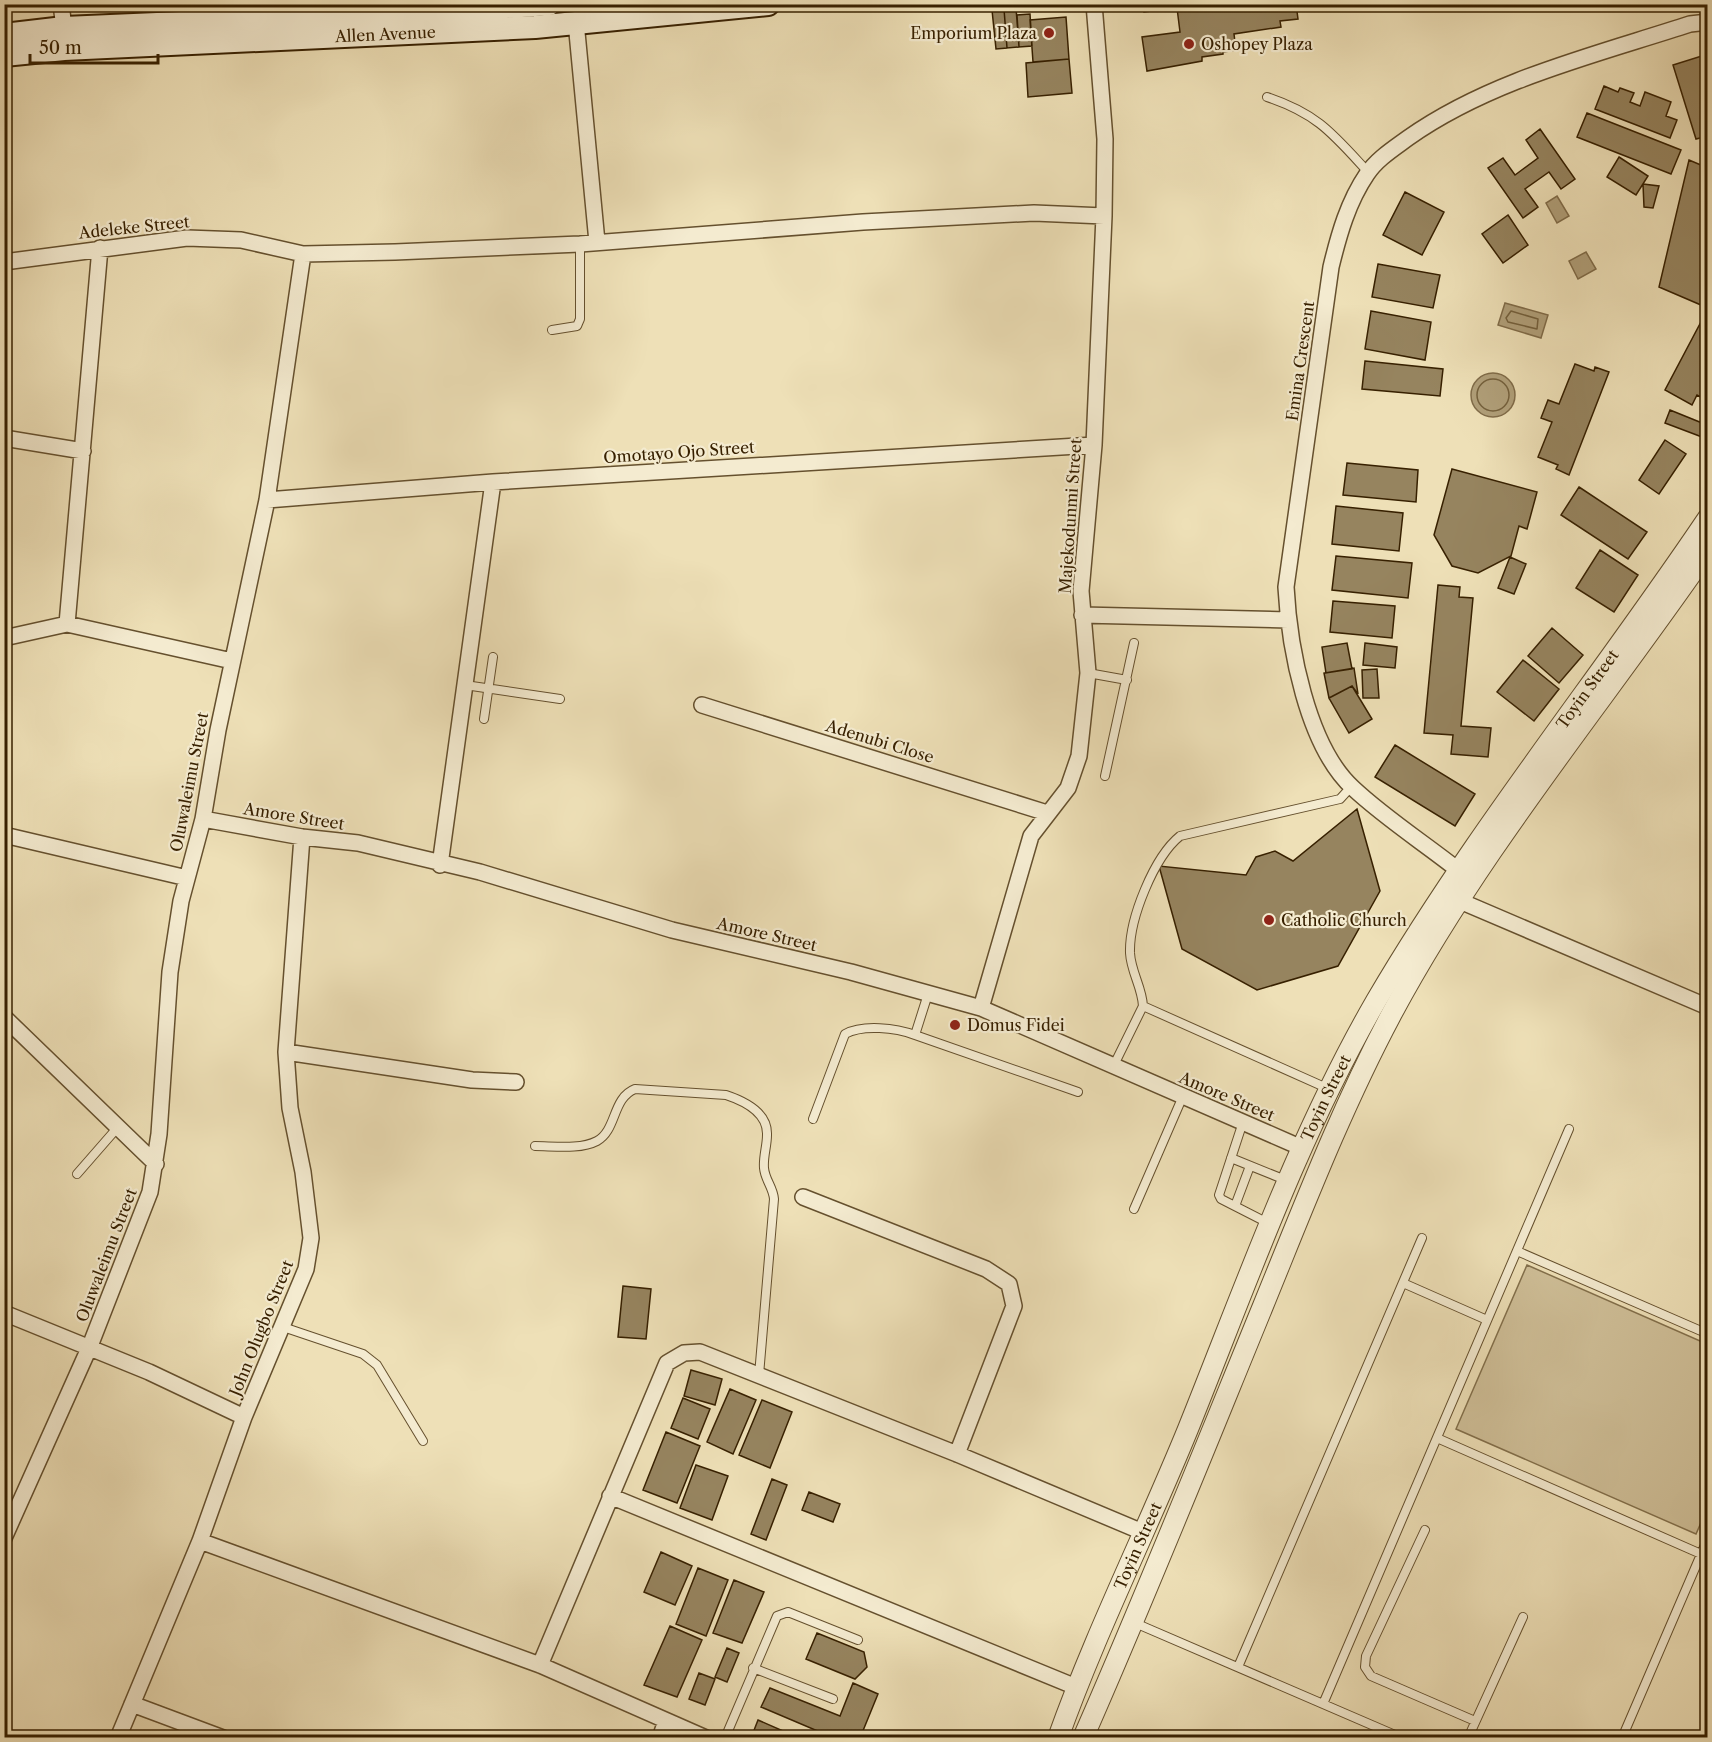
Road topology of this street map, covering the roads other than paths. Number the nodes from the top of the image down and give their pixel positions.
1 (61, 4) edge
2 (549, 4) edge
3 (768, 4) edge
4 (1094, 4) edge
5 (265, 12) edge
6 (576, 22) junction
7 (1707, 22) edge
8 (64, 28) junction
9 (4, 35) edge
10 (4, 55) edge
11 (1267, 97) dead end
12 (1368, 172) junction
13 (1104, 216) junction
14 (597, 242) junction
15 (580, 244) junction
16 (100, 248) junction
17 (303, 254) junction
18 (4, 262) edge
19 (552, 330) dead end
20 (4, 438) edge
21 (1094, 445) junction
22 (83, 451) junction
23 (493, 482) junction
24 (267, 500) junction
25 (1707, 518) edge
26 (1707, 550) edge
27 (1701, 572) edge
28 (1082, 615) junction
29 (1288, 620) junction
30 (67, 624) junction
31 (4, 638) edge
32 (1134, 643) dead end
33 (493, 657) dead end
34 (231, 661) junction
35 (1088, 673) junction
36 (1127, 680) junction
37 (465, 685) junction
38 (487, 688) junction
39 (560, 699) dead end
40 (702, 705) dead end
41 (484, 719) dead end
42 (1105, 776) dead end
43 (1351, 787) junction
44 (1047, 813) junction
45 (203, 819) junction
46 (4, 835) edge
47 (302, 837) junction
48 (440, 864) junction
49 (1458, 870) junction
50 (187, 878) junction
51 (1461, 901) junction
52 (928, 994) junction
53 (1143, 1006) junction
54 (1707, 1007) edge
55 (981, 1008) junction
56 (4, 1017) edge
57 (915, 1035) junction
58 (286, 1052) junction
59 (1113, 1067) junction
60 (516, 1082) dead end
61 (1330, 1089) junction
62 (1077, 1092) dead end
63 (1183, 1096) junction
64 (813, 1119) dead end
65 (1243, 1122) junction
66 (118, 1127) junction
67 (1569, 1129) dead end
68 (535, 1146) dead end
69 (1302, 1148) junction
70 (1231, 1158) junction
71 (156, 1164) junction
72 (1250, 1166) junction
73 (77, 1174) dead end
74 (1289, 1181) junction
75 (803, 1197) dead end
76 (1235, 1206) junction
77 (1134, 1209) dead end
78 (1271, 1224) junction
79 (1422, 1238) dead end
80 (1517, 1251) junction
81 (1403, 1283) junction
82 (4, 1313) edge
83 (1488, 1320) junction
84 (283, 1328) junction
85 (1707, 1334) edge
86 (90, 1346) junction
87 (759, 1375) junction
88 (244, 1417) junction
89 (1437, 1438) junction
90 (423, 1441) dead end
91 (957, 1454) junction
92 (610, 1496) junction
93 (1425, 1530) dead end
94 (1145, 1533) junction
95 (4, 1538) edge
96 (1707, 1538) edge
97 (200, 1541) junction
98 (1701, 1554) junction
99 (1523, 1617) dead end
100 (1133, 1622) junction
101 (858, 1640) dead end
102 (540, 1665) junction
103 (1238, 1667) junction
104 (753, 1668) junction
105 (1076, 1687) junction
106 (833, 1699) dead end
107 (132, 1704) junction
108 (1323, 1704) junction
109 (666, 1721) junction
110 (1475, 1722) junction
111 (118, 1737) edge
112 (223, 1737) edge
113 (660, 1737) edge
114 (706, 1737) edge
115 (725, 1737) edge
116 (1058, 1737) edge
117 (1083, 1737) edge
118 (1402, 1737) edge
119 (1468, 1737) edge
120 (1622, 1737) edge

1 - 8 street
2 - 5 main road, Allen Avenue
3 - 6 main road, Allen Avenue
4 - 13 street, Majekodunmi Street
5 - 8 main road, Allen Avenue
6 - 10 main road, Allen Avenue
6 - 14 street
7 - 12 street, Emina Crescent
8 - 9 main road, Allen Avenue
11 - 12 lane
12 - 29 street, Emina Crescent
13 - 14 street, Adeleke Street
13 - 21 street, Majekodunmi Street
14 - 15 street, Adeleke Street
15 - 17 street, Adeleke Street
15 - 19 lane
16 - 17 street, Adeleke Street
16 - 18 street, Adeleke Street
16 - 22 street
17 - 24 street, Oluwaleimu Street
20 - 22 street
21 - 23 street, Omotayo Ojo Street
21 - 28 street, Majekodunmi Street
22 - 30 street
23 - 24 street, Omotayo Ojo Street
23 - 37 street
24 - 34 street, Oluwaleimu Street
25 - 49 street, Toyin Street
26 - 27 street, Toyin Street
27 - 51 street, Toyin Street
28 - 29 street
28 - 35 street, Majekodunmi Street
29 - 43 street, Emina Crescent
30 - 31 street
30 - 34 street
32 - 36 lane
33 - 38 lane
34 - 45 street, Oluwaleimu Street
35 - 36 lane
35 - 44 street, Majekodunmi Street
36 - 42 lane
37 - 38 lane
37 - 48 street
38 - 39 lane
38 - 41 lane
40 - 44 street, Adenubi Close
43 - 49 street, Emina Crescent
43 - 53 lane
44 - 55 street, Majekodunmi Street
45 - 47 street, Amore Street
45 - 50 street, Oluwaleimu Street
46 - 50 street
47 - 48 street, Amore Street
47 - 58 street, John Olugbo Street
48 - 52 street, Amore Street
49 - 61 street, Toyin Street
50 - 71 street, Oluwaleimu Street
51 - 54 street
51 - 100 street, Toyin Street
52 - 55 street, Amore Street
52 - 57 lane
53 - 59 lane
53 - 61 lane
55 - 59 street, Amore Street
56 - 66 street
57 - 62 lane
57 - 64 lane
58 - 60 street
58 - 84 street, John Olugbo Street
59 - 63 street, Amore Street
61 - 69 street, Toyin Street
63 - 65 street, Amore Street
63 - 77 lane
65 - 69 street, Amore Street
65 - 70 lane
66 - 71 street
66 - 73 lane
67 - 80 lane
68 - 87 lane
69 - 74 street, Toyin Street
70 - 72 lane
70 - 76 lane
71 - 86 street, Oluwaleimu Street
72 - 74 lane
72 - 76 lane
74 - 78 street, Toyin Street
75 - 91 street
76 - 78 lane
78 - 94 street, Toyin Street
79 - 81 lane
80 - 83 lane
80 - 85 lane
81 - 83 lane
81 - 103 lane
82 - 86 street
83 - 89 lane
84 - 88 street, John Olugbo Street
84 - 90 lane
86 - 88 street
86 - 95 street, Oluwaleimu Street
87 - 91 street
87 - 92 street
88 - 97 street, John Olugbo Street
89 - 98 lane
89 - 108 lane
91 - 94 street
92 - 102 street
92 - 105 street
93 - 110 lane
94 - 105 street, Toyin Street
96 - 98 lane
97 - 102 street
97 - 107 street, John Olugbo Street
98 - 120 lane
99 - 110 lane
100 - 103 lane
100 - 117 street, Toyin Street
101 - 104 lane
102 - 109 street
103 - 108 lane
104 - 106 lane
104 - 115 lane
105 - 116 street, Toyin Street
107 - 111 street, John Olugbo Street
107 - 112 street
108 - 118 lane
109 - 113 street
109 - 114 street
110 - 119 lane

